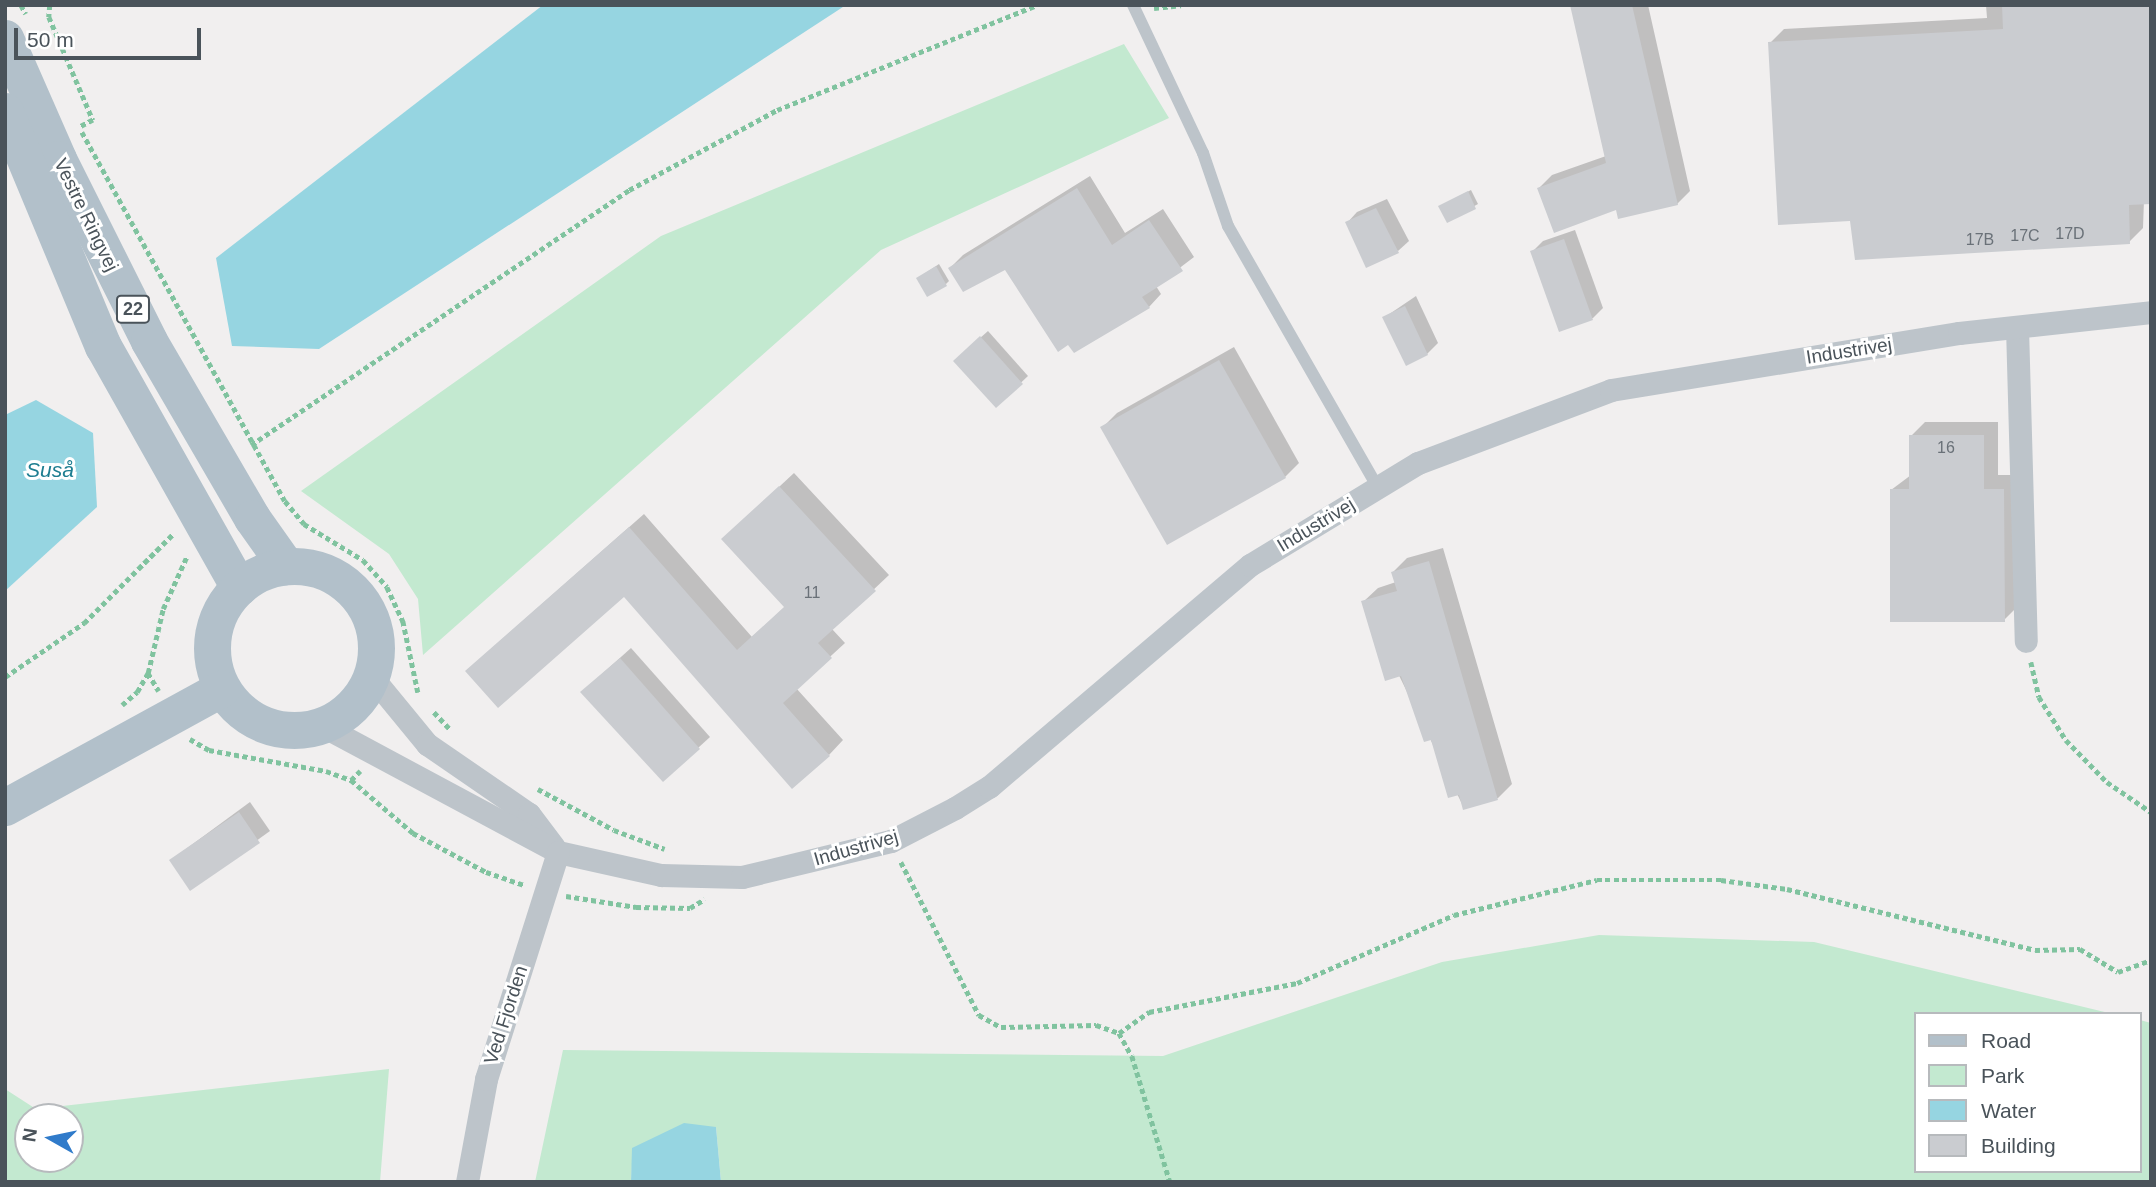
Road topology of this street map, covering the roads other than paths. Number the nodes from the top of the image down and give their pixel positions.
1 (1133, 8) edge
2 (5, 38) edge
3 (5, 111) edge
4 (2151, 312) edge
5 (2017, 327) junction
6 (1378, 488) junction
7 (286, 566) junction
8 (239, 587) junction
9 (2026, 641) road end
10 (372, 677) junction
11 (222, 688) junction
12 (323, 726) junction
13 (5, 807) edge
14 (558, 852) junction
15 (467, 1182) edge

1 - 6 lane
2 - 7 main road, Vestre Ringvej / 22
3 - 8 main road, Vestre Ringvej / 22
4 - 5 street, Industrivej
5 - 6 street, Industrivej
5 - 9 street
6 - 14 street, Industrivej
7 - 8 main road
7 - 10 main road
8 - 11 main road
10 - 12 main road
10 - 14 street
11 - 12 main road
11 - 13 main road
12 - 14 street, Industrivej
14 - 15 street, Ved Fjorden

